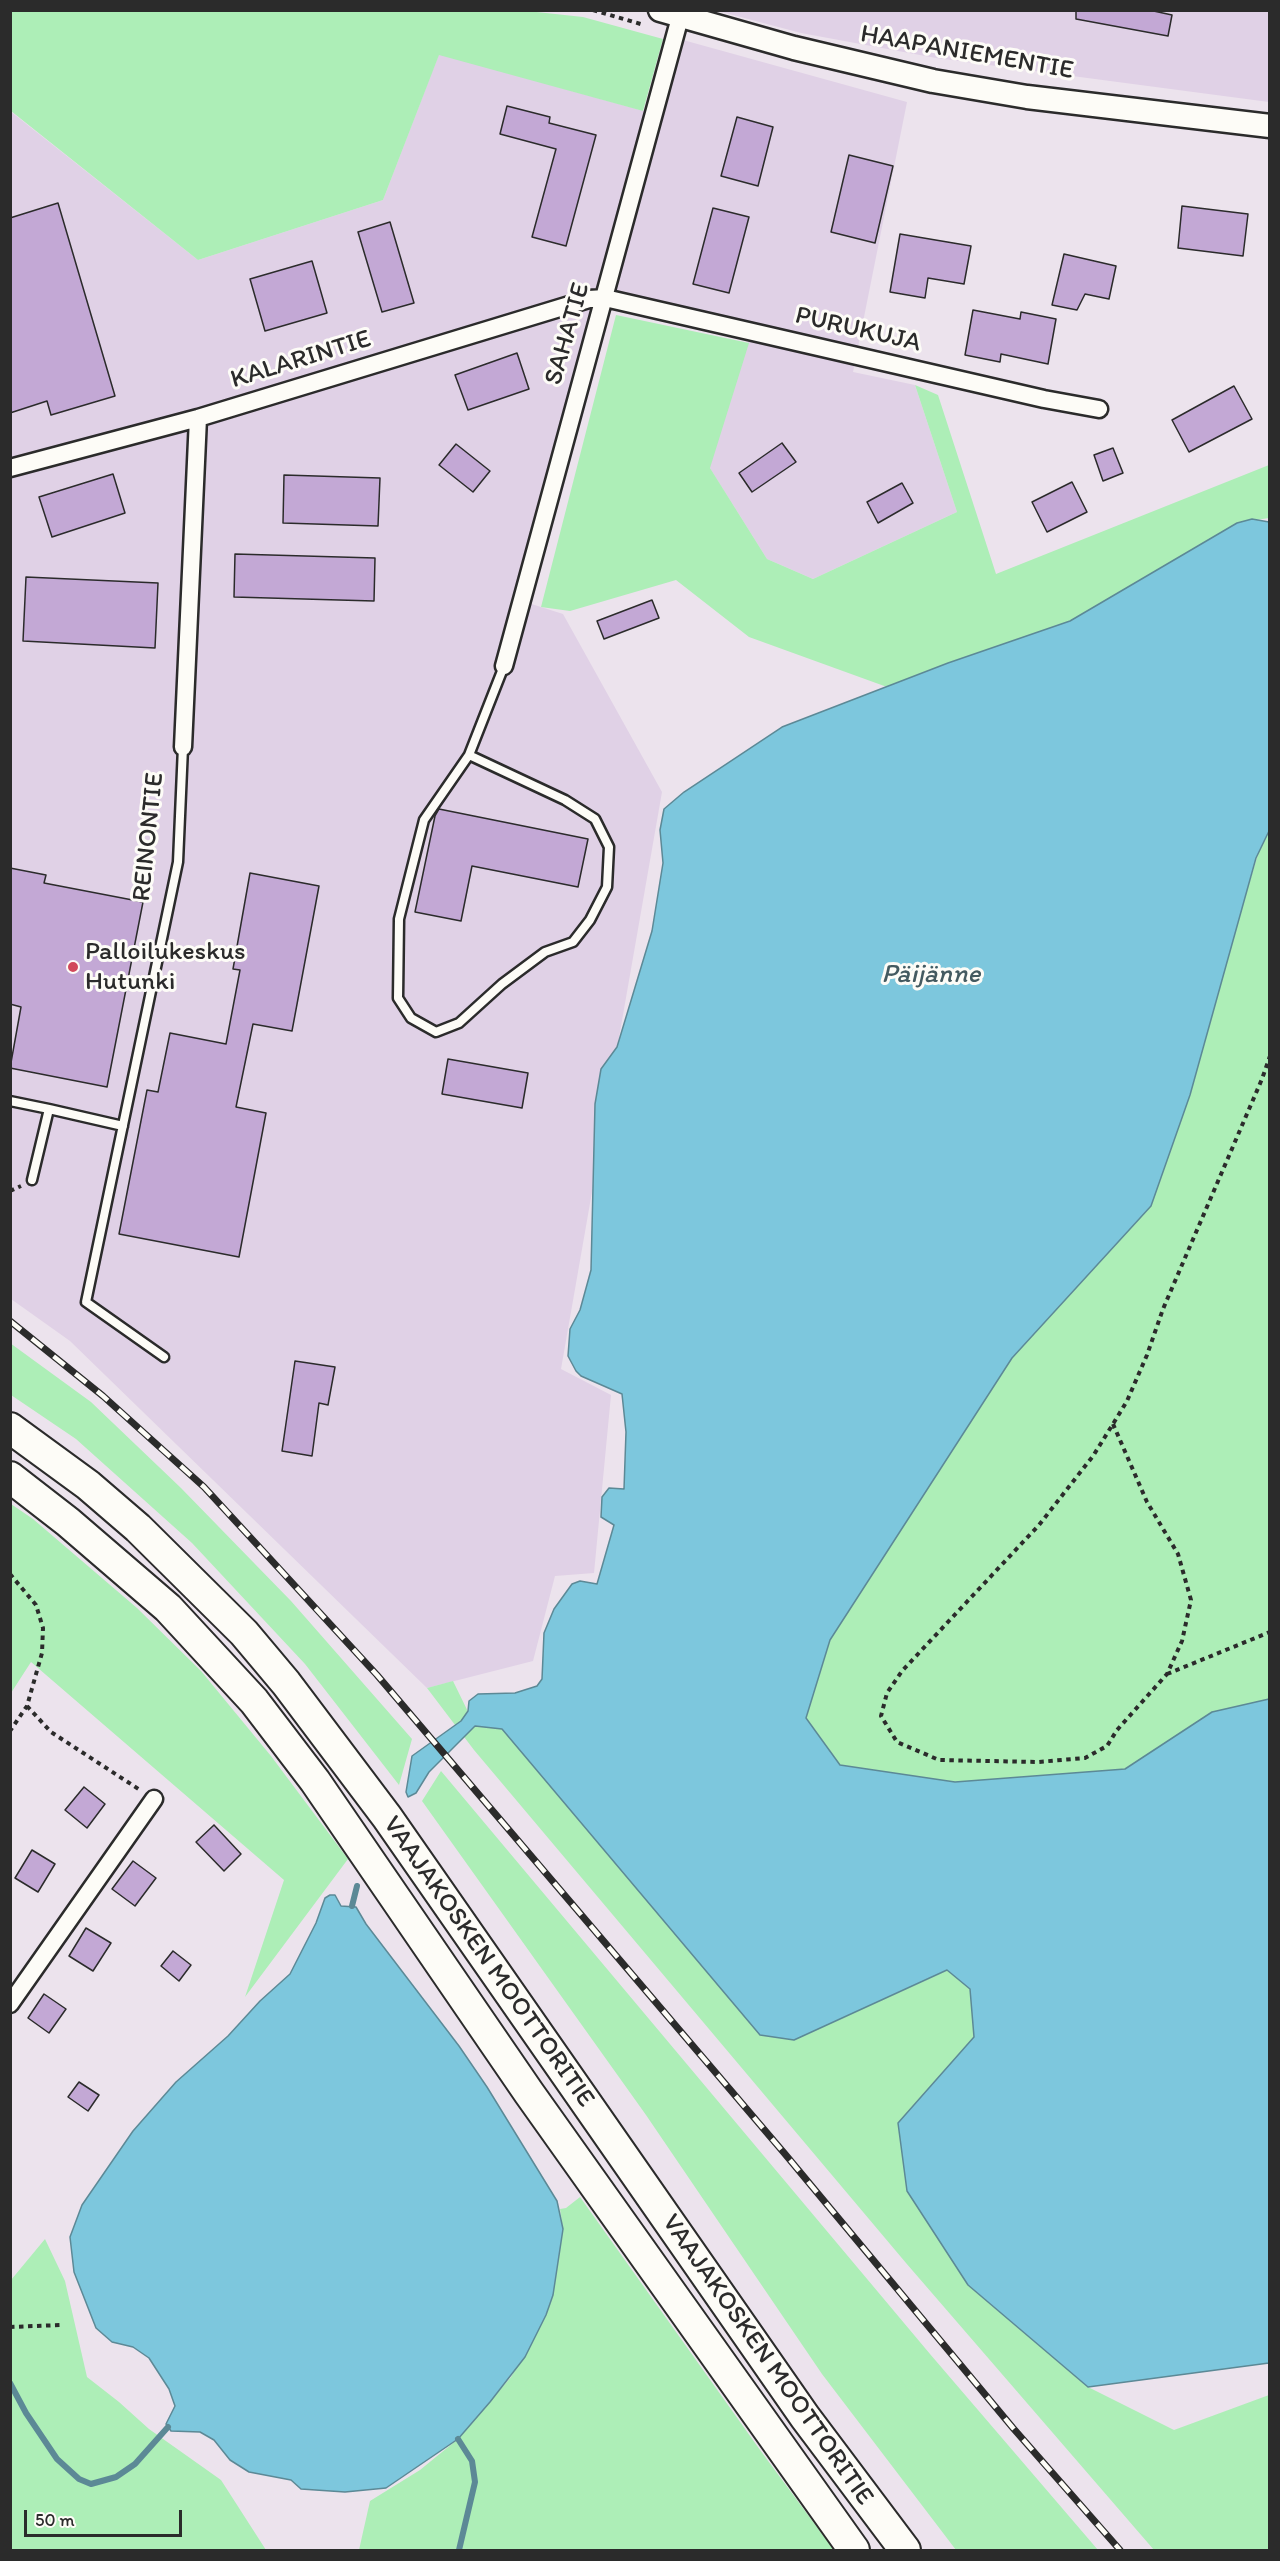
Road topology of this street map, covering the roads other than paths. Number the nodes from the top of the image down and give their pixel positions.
1 (674, 12) edge
2 (1269, 126) edge
3 (605, 298) junction
4 (1099, 409) dead end
5 (198, 418) junction
6 (10, 468) edge
7 (504, 666) joint
8 (183, 747) joint
9 (470, 755) junction
10 (10, 1101) edge
11 (49, 1109) junction
12 (123, 1126) junction
13 (32, 1180) dead end
14 (164, 1357) dead end
15 (10, 1428) edge
16 (10, 1477) edge
17 (154, 1799) road end
18 (10, 2004) edge
19 (854, 2550) edge
20 (905, 2550) edge

1 - 2 street, HAAPANIEMENTIE
1 - 3 street, SAHATIE
3 - 4 street, PURUKUJA
3 - 5 street, KALARINTIE
3 - 7 street, SAHATIE
5 - 6 street, KALARINTIE
5 - 8 street, REINONTIE
7 - 9 lane
8 - 12 lane, REINONTIE
9 - 9 lane
10 - 11 lane
11 - 12 lane
11 - 13 lane
12 - 14 lane, REINONTIE
15 - 20 highway, VAAJAKOSKEN MOOTTORITIE
16 - 19 highway, VAAJAKOSKEN MOOTTORITIE
17 - 18 street

